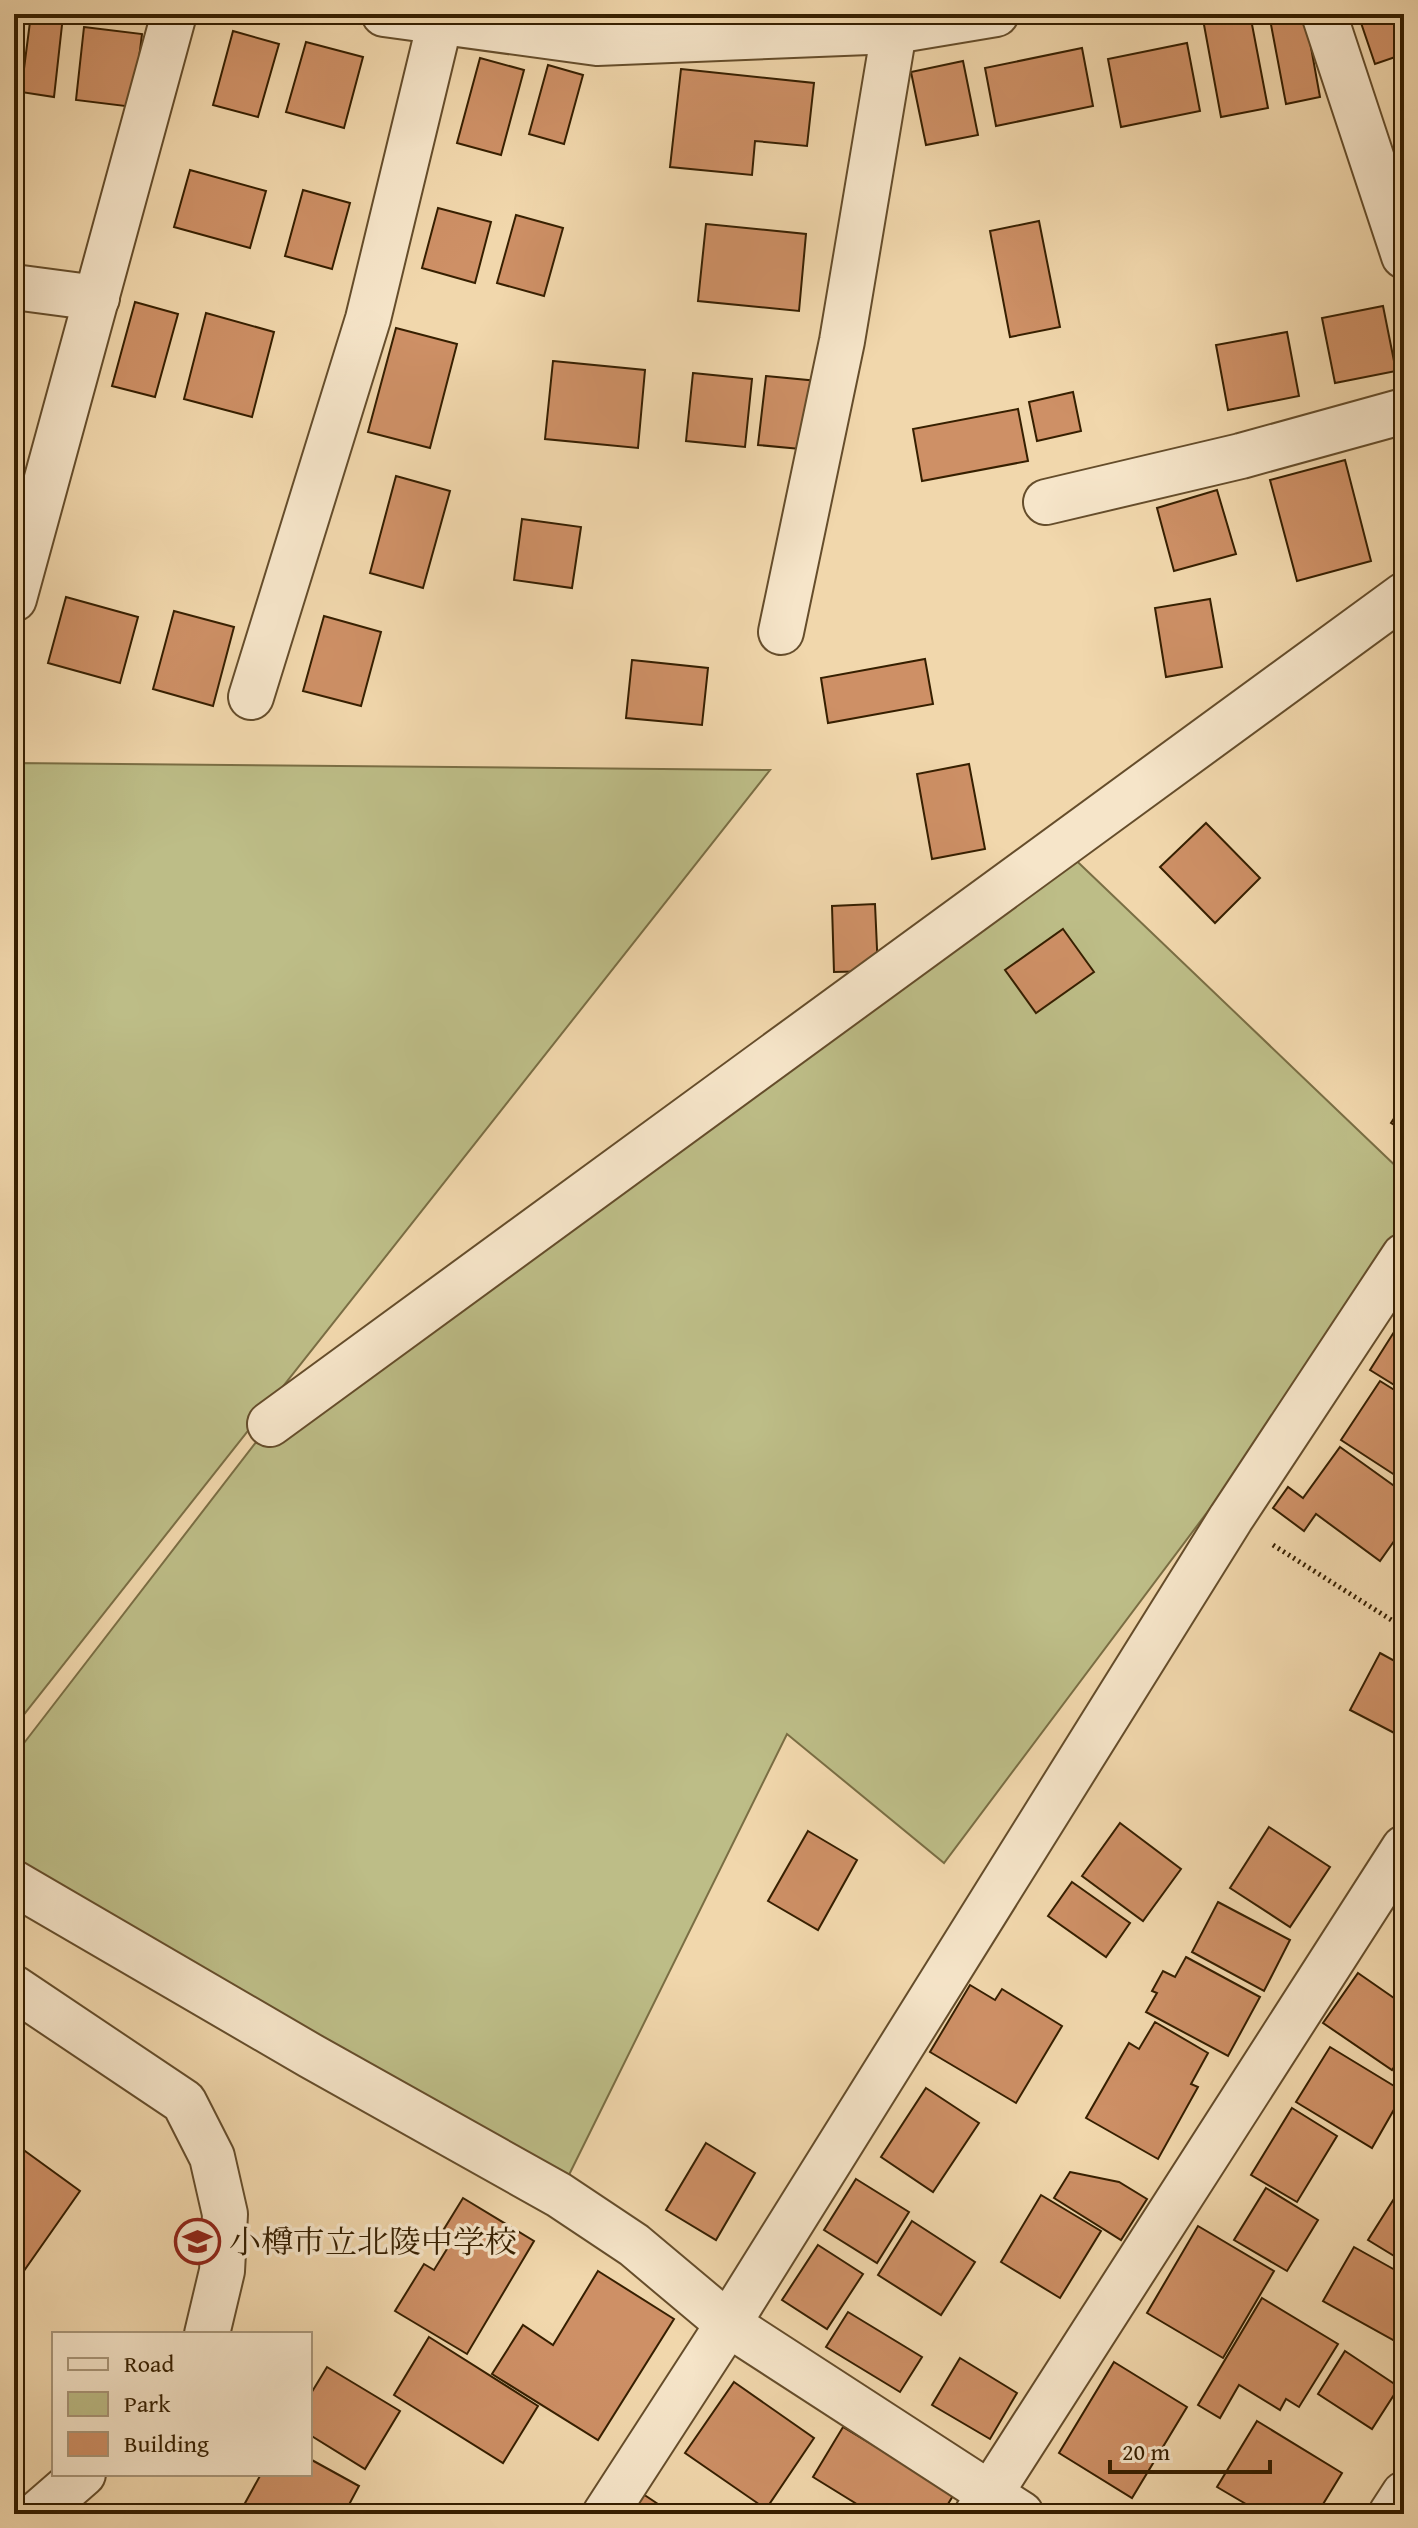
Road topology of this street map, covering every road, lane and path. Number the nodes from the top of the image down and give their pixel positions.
1 (174, 14) edge
2 (384, 14) edge
3 (996, 14) edge
4 (1324, 14) edge
5 (440, 22) junction
6 (894, 31) junction
7 (1404, 256) edge
8 (14, 287) edge
9 (97, 298) junction
10 (1404, 411) edge
11 (1046, 502) dead end
12 (1404, 595) edge
13 (14, 599) edge
14 (781, 632) dead end
15 (251, 697) dead end
16 (1404, 1256) edge
17 (270, 1424) dead end
18 (1231, 1518) junction
19 (1404, 1628) edge
20 (1404, 1848) edge
21 (14, 1883) edge
22 (14, 1988) edge
23 (728, 2324) junction
24 (207, 2332) edge
25 (81, 2476) edge
26 (1404, 2494) edge
27 (996, 2508) edge
28 (37, 2514) edge
29 (605, 2514) edge
30 (1391, 2514) edge

1 - 9 street
2 - 5 street
3 - 6 street
4 - 7 street
5 - 6 street
5 - 15 street
6 - 14 street
8 - 9 street
9 - 13 street
10 - 11 street
12 - 17 street
16 - 18 street
18 - 19 path
18 - 23 street
20 - 27 street
21 - 23 street
22 - 24 street
23 - 27 street
23 - 29 street
25 - 28 street
26 - 30 street

